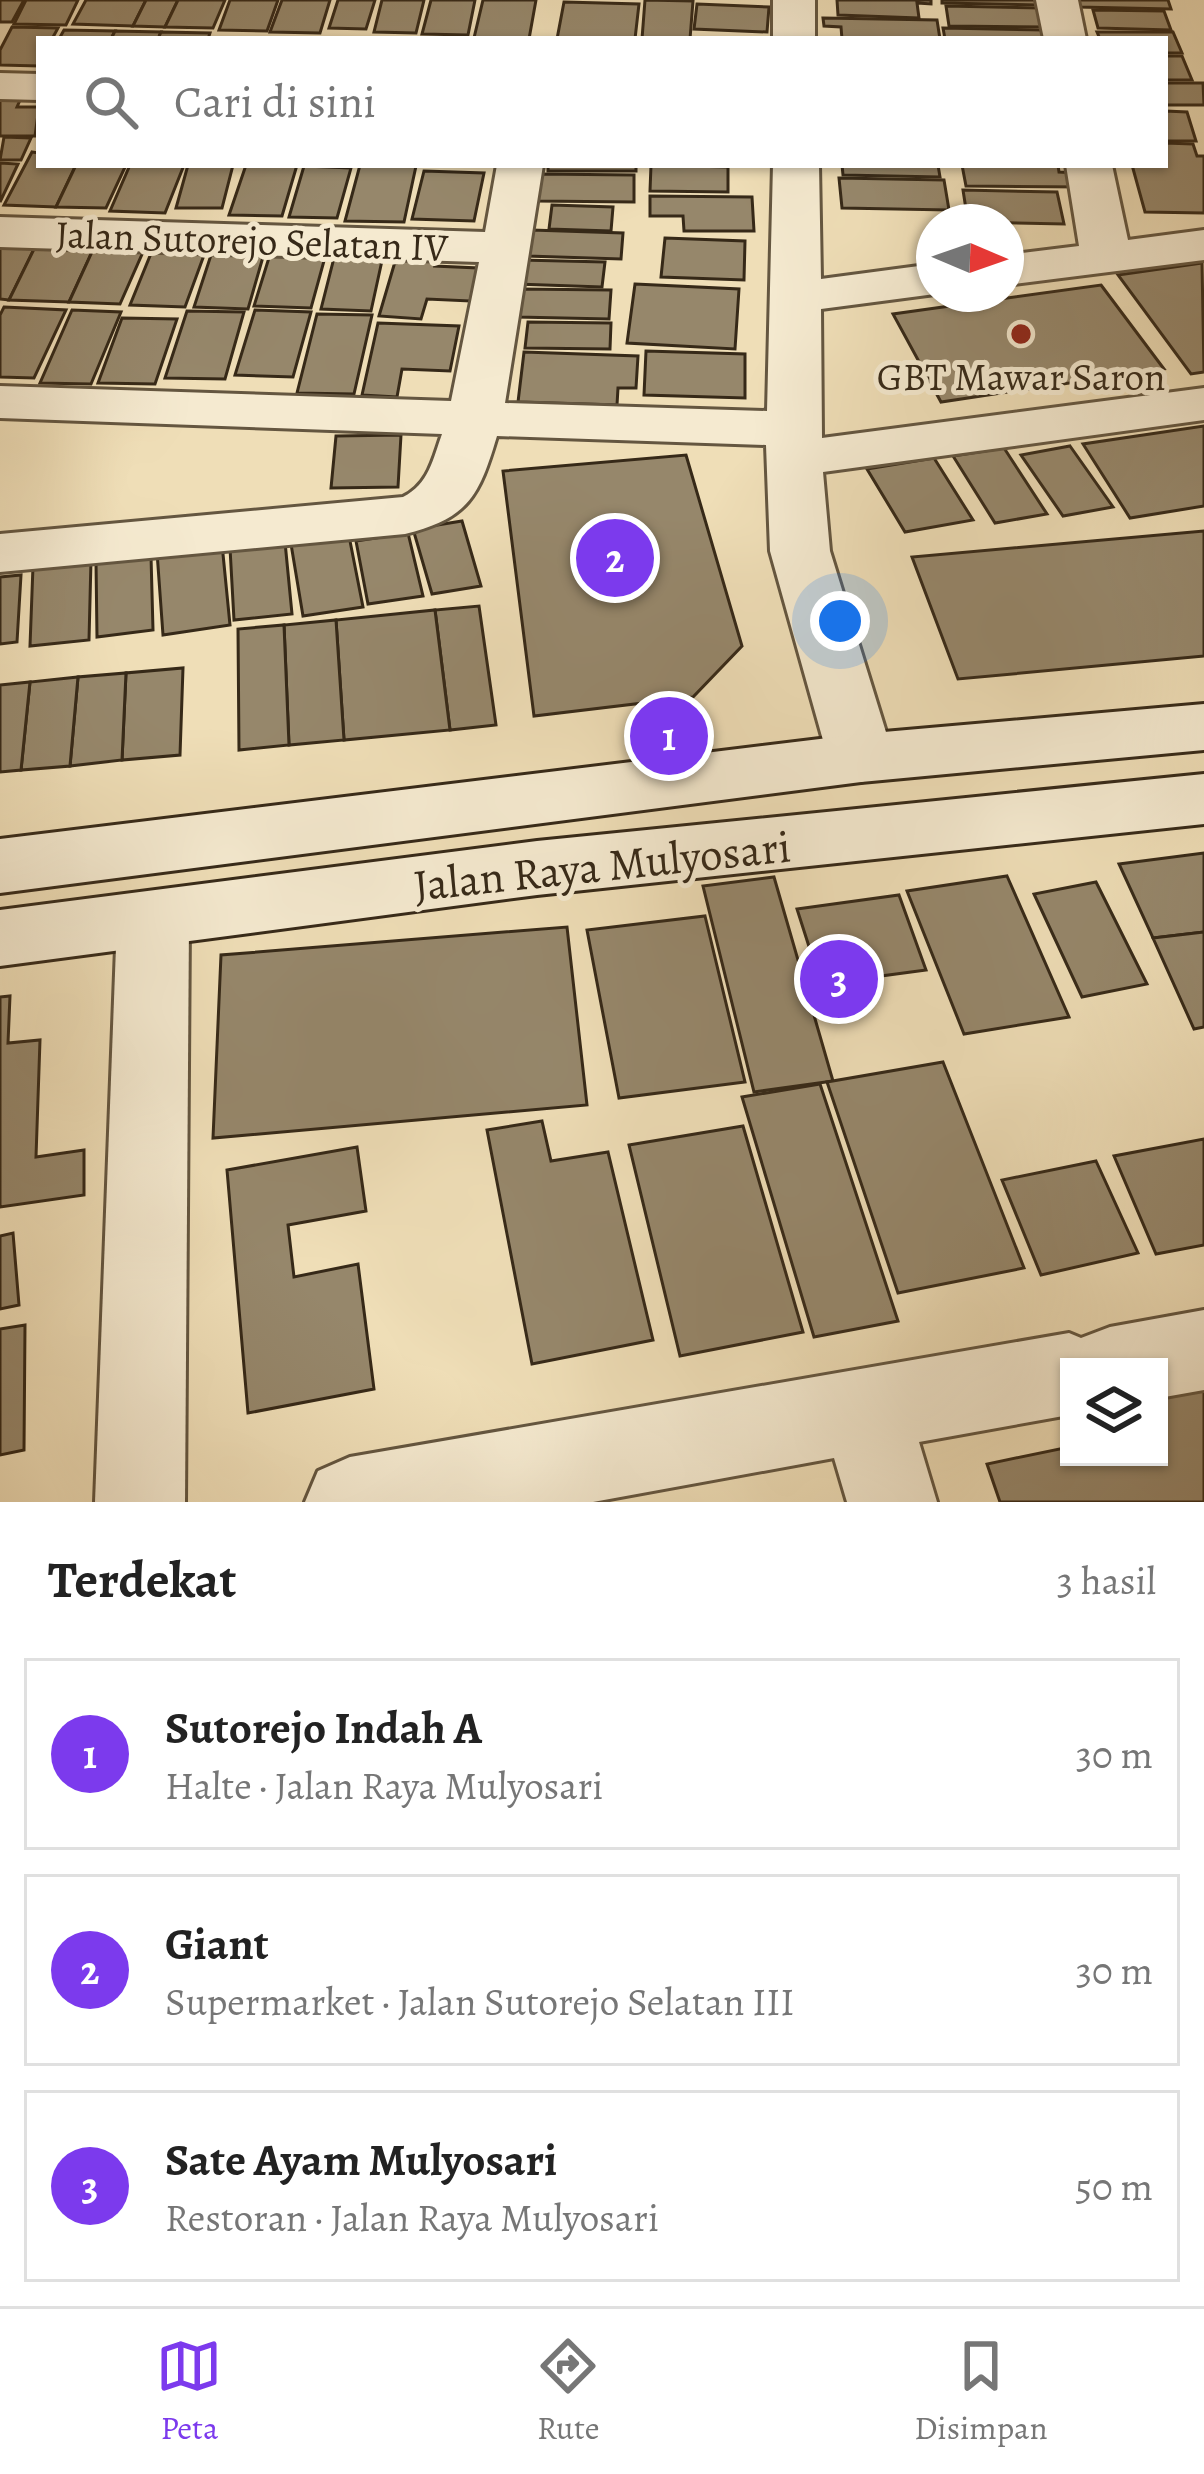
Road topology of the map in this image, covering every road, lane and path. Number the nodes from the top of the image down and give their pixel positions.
1 (794, 0) edge
2 (1057, 0) edge
3 (794, 36) edge
4 (1063, 36) edge
5 (0, 86) edge
6 (36, 87) edge
7 (519, 168) edge
8 (796, 168) edge
9 (1089, 168) edge
10 (0, 232) edge
11 (1204, 245) edge
12 (505, 248) junction
13 (1106, 256) junction
14 (1024, 267) edge
15 (916, 281) edge
16 (797, 297) junction
17 (0, 402) edge
18 (1204, 404) edge
19 (473, 417) junction
20 (794, 444) junction
21 (0, 553) edge
22 (1204, 727) edge
23 (861, 758) junction
24 (1204, 799) edge
25 (0, 866) edge
26 (153, 921) junction
27 (0, 938) edge
28 (1204, 1350) edge
29 (1160, 1358) edge
30 (1060, 1376) edge
31 (865, 1410) junction
32 (140, 1502) edge
33 (350, 1502) edge
34 (892, 1502) edge

1 - 3 street
2 - 4 street
5 - 6 street
7 - 12 street
8 - 16 street
9 - 13 street
10 - 12 street, Jalan Sutorejo Selatan IV
11 - 13 street
12 - 19 street
13 - 14 street
15 - 16 street
16 - 20 street
17 - 19 street
18 - 20 street
19 - 20 street
19 - 21 street
20 - 23 street
22 - 23 street, Jalan Raya Mulyosari
23 - 25 street, Jalan Raya Mulyosari
24 - 26 street, Jalan Raya Mulyosari
26 - 27 street, Jalan Raya Mulyosari
26 - 32 street
28 - 29 street
30 - 31 street
31 - 33 street
31 - 34 street

